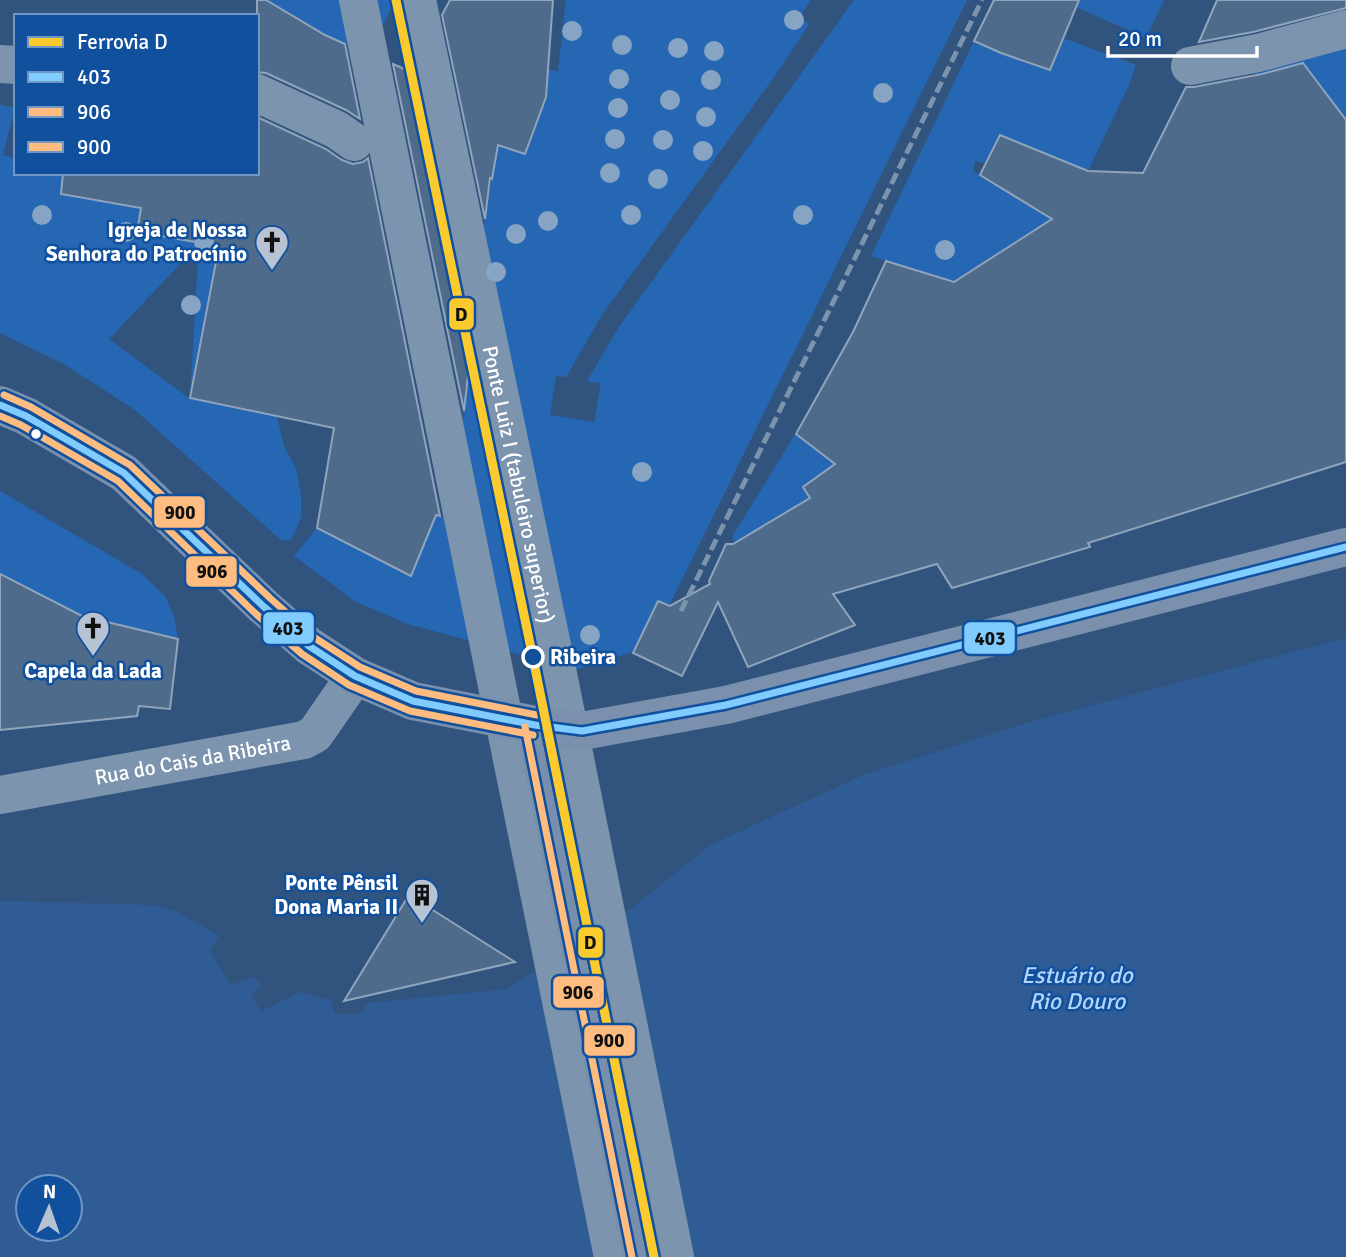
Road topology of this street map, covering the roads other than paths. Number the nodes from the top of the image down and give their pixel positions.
1 (358, 0) edge
2 (417, 0) edge
3 (1346, 29) edge
4 (1189, 66) dead end
5 (259, 94) edge
6 (354, 142) dead end
7 (0, 405) edge
8 (1346, 547) edge
9 (355, 676) junction
10 (535, 725) junction
11 (0, 795) edge
12 (612, 1257) edge
13 (643, 1257) edge
14 (675, 1257) edge

1 - 12 street
2 - 14 street, Ponte Luiz I (tabuleiro superior)
3 - 4 street
5 - 6 street
7 - 9 main road
8 - 10 main road
9 - 10 main road
9 - 11 street, Rua do Cais da Ribeira
10 - 13 main road

